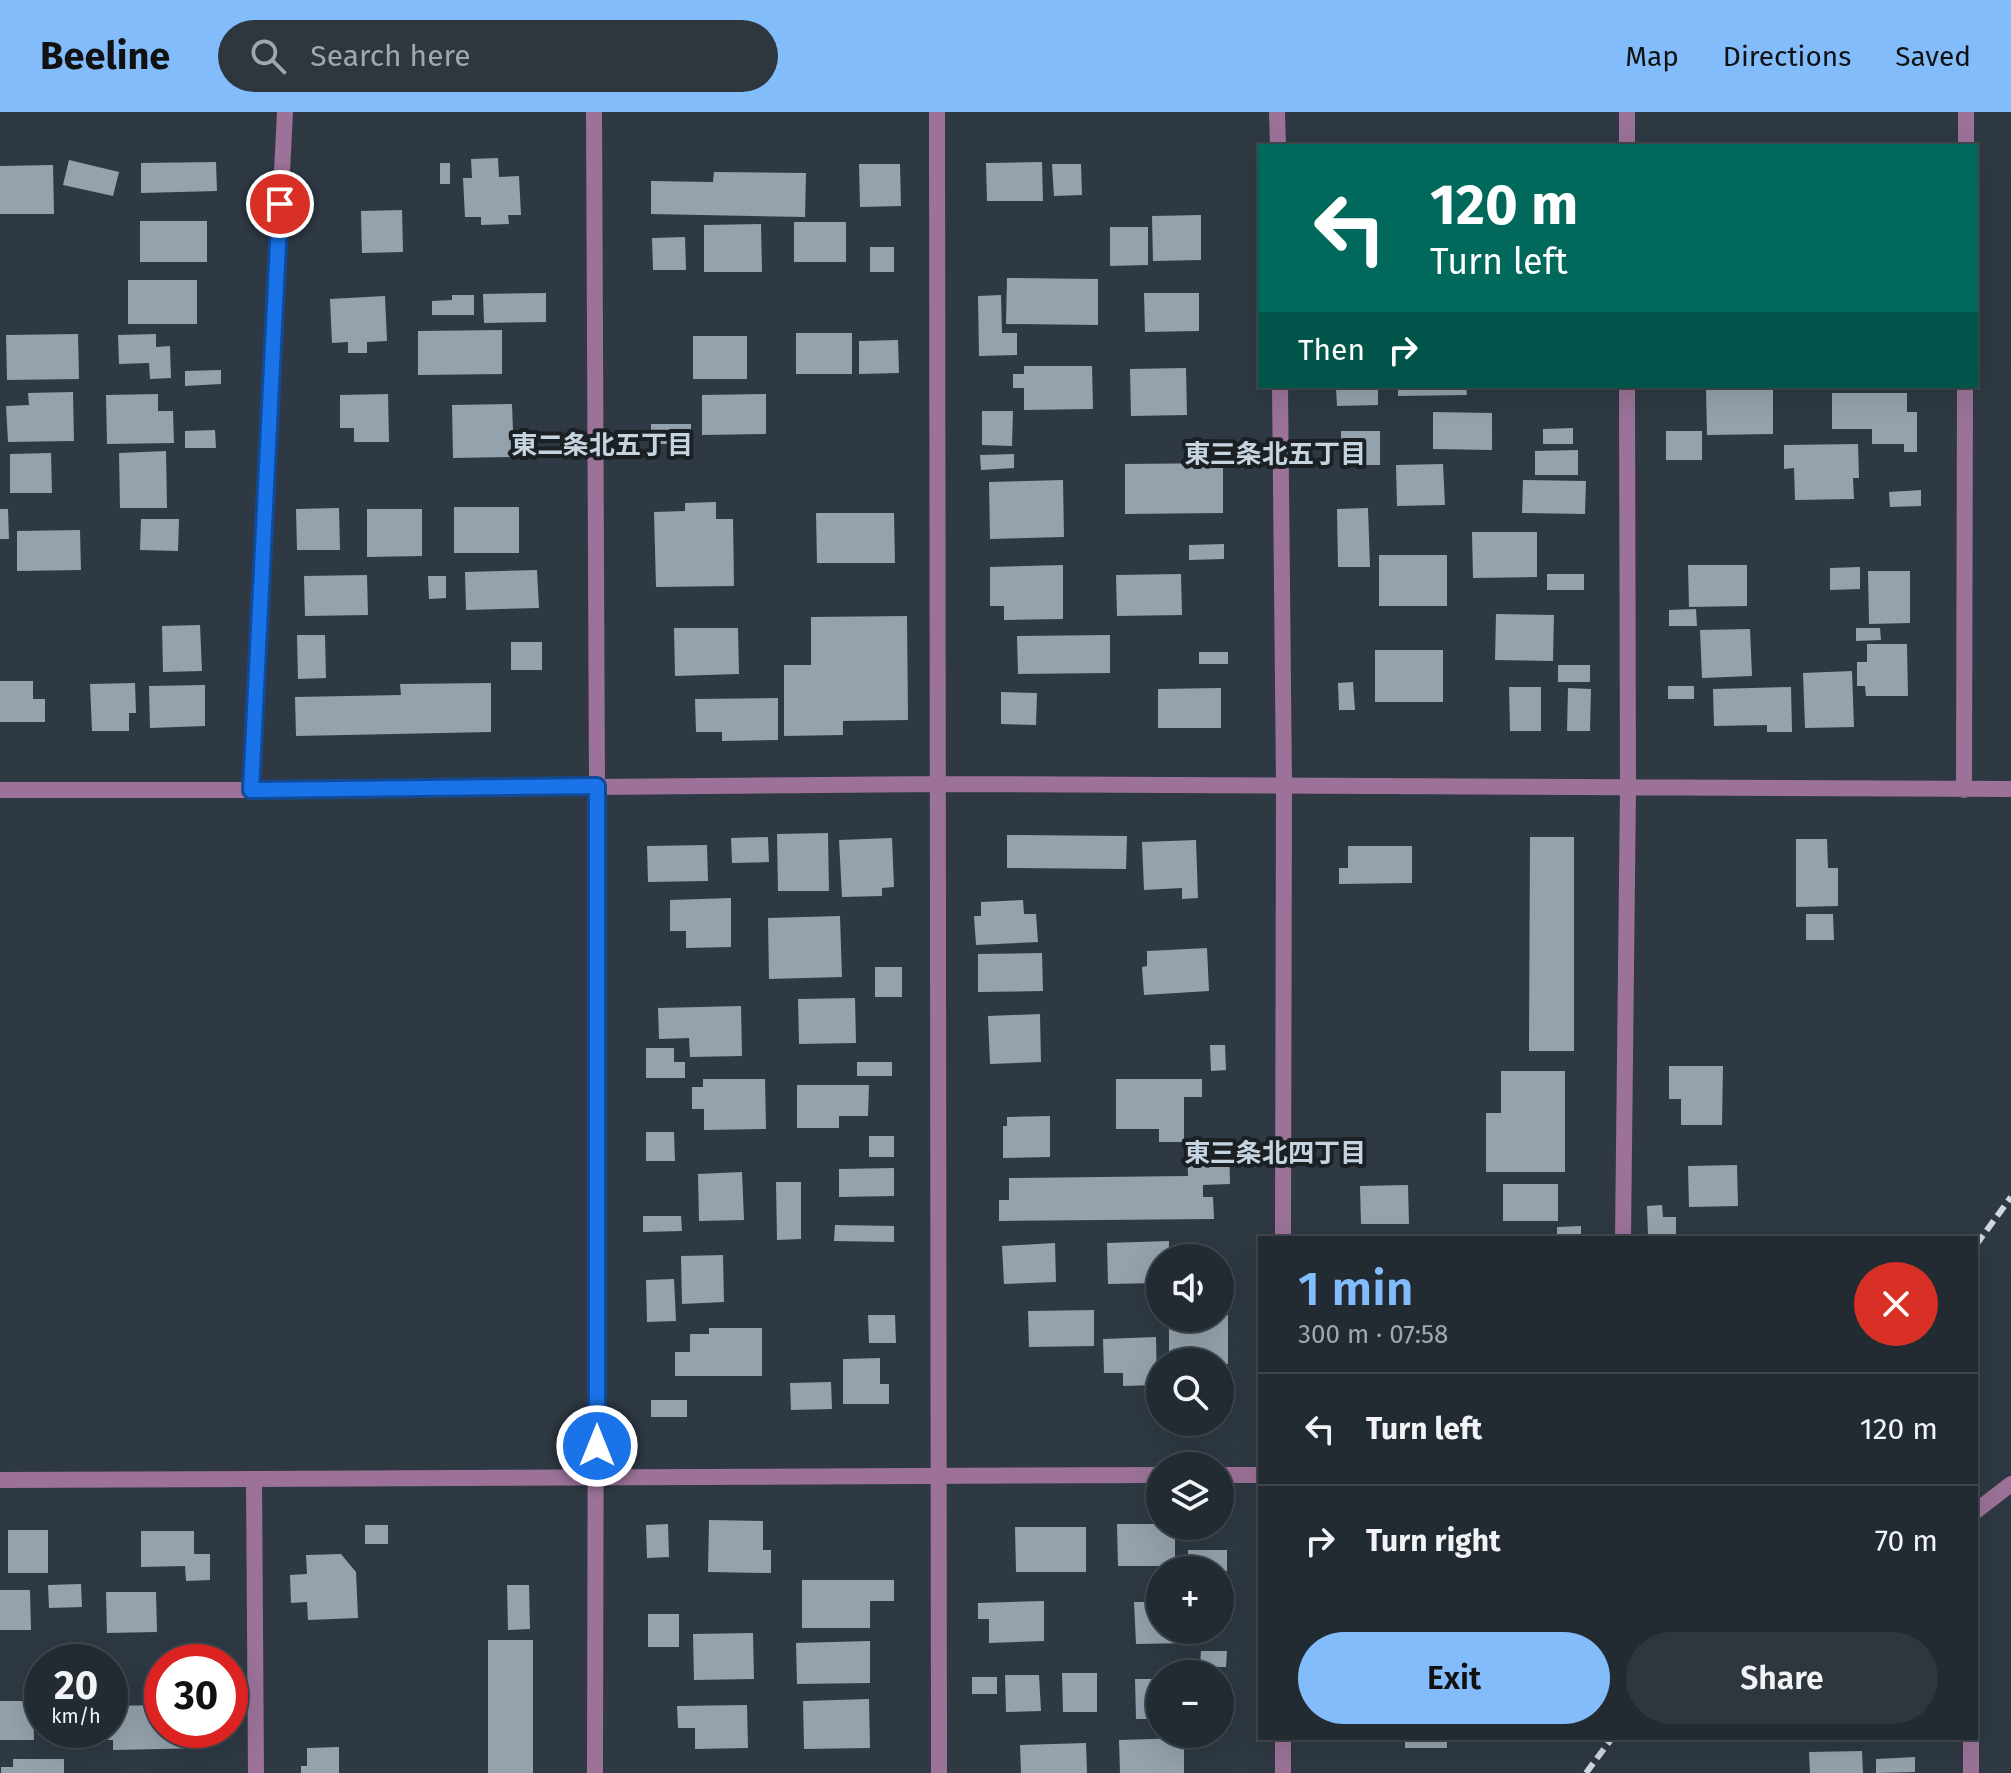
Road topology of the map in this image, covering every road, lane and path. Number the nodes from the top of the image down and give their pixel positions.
1 (285, 112) edge
2 (594, 112) edge
3 (937, 112) edge
4 (1277, 112) edge
5 (1627, 112) edge
6 (1966, 112) edge
7 (1278, 144) edge
8 (1627, 144) edge
9 (1966, 144) edge
10 (1280, 388) edge
11 (1627, 388) edge
12 (1965, 388) edge
13 (939, 784) junction
14 (1284, 785) junction
15 (597, 786) junction
16 (1628, 788) junction
17 (2011, 789) edge
18 (0, 790) edge
19 (251, 790) junction
20 (1964, 790) junction
21 (1283, 1236) edge
22 (1623, 1236) edge
23 (1146, 1475) edge
24 (1234, 1475) edge
25 (1258, 1475) edge
26 (597, 1477) junction
27 (940, 1477) junction
28 (254, 1479) junction
29 (0, 1480) edge
30 (2011, 1484) edge
31 (1978, 1509) edge
32 (1283, 1740) edge
33 (1971, 1740) edge
34 (256, 1773) edge
35 (595, 1773) edge
36 (939, 1773) edge
37 (1283, 1773) edge
38 (1971, 1773) edge

1 - 19 street
2 - 15 street
3 - 13 street
4 - 7 street
5 - 8 street
6 - 9 street
10 - 14 street
11 - 16 street
12 - 20 street
13 - 14 street
13 - 15 street
13 - 27 street
14 - 16 street
14 - 21 street
15 - 19 street
15 - 26 street
16 - 20 street
16 - 22 street
17 - 20 street
18 - 19 street
23 - 27 street
24 - 25 street
26 - 27 street
26 - 28 street
26 - 35 street
27 - 36 street
28 - 29 street
28 - 34 street
30 - 31 street
32 - 37 street
33 - 38 street

